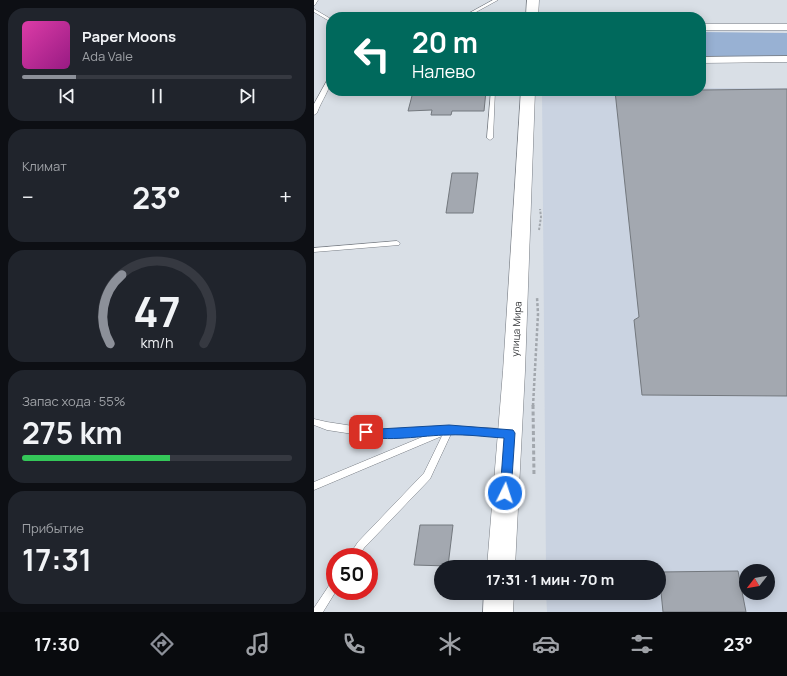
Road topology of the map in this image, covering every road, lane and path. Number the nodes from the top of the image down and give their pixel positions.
1 (316, 0) edge
2 (496, 0) edge
3 (533, 0) edge
4 (314, 4) edge
5 (314, 10) edge
6 (473, 12) edge
7 (532, 12) edge
8 (326, 18) edge
9 (706, 27) edge
10 (787, 27) edge
11 (787, 59) edge
12 (706, 60) edge
13 (326, 87) edge
14 (493, 96) edge
15 (528, 96) edge
16 (314, 113) edge
17 (490, 138) dead end
18 (397, 243) dead end
19 (314, 250) edge
20 (314, 422) edge
21 (449, 430) junction
22 (509, 433) junction
23 (314, 486) edge
24 (358, 548) edge
25 (501, 560) edge
26 (326, 598) edge
27 (499, 600) edge
28 (317, 612) edge
29 (498, 612) edge

1 - 4 lane
2 - 6 lane
3 - 7 main road
5 - 8 lane
9 - 10 street
11 - 12 street
13 - 16 lane
14 - 17 lane
15 - 22 main road, улица Мира
18 - 19 lane
20 - 21 lane
21 - 22 lane
21 - 23 lane
21 - 24 lane
22 - 25 main road, улица Мира
26 - 28 lane
27 - 29 main road

